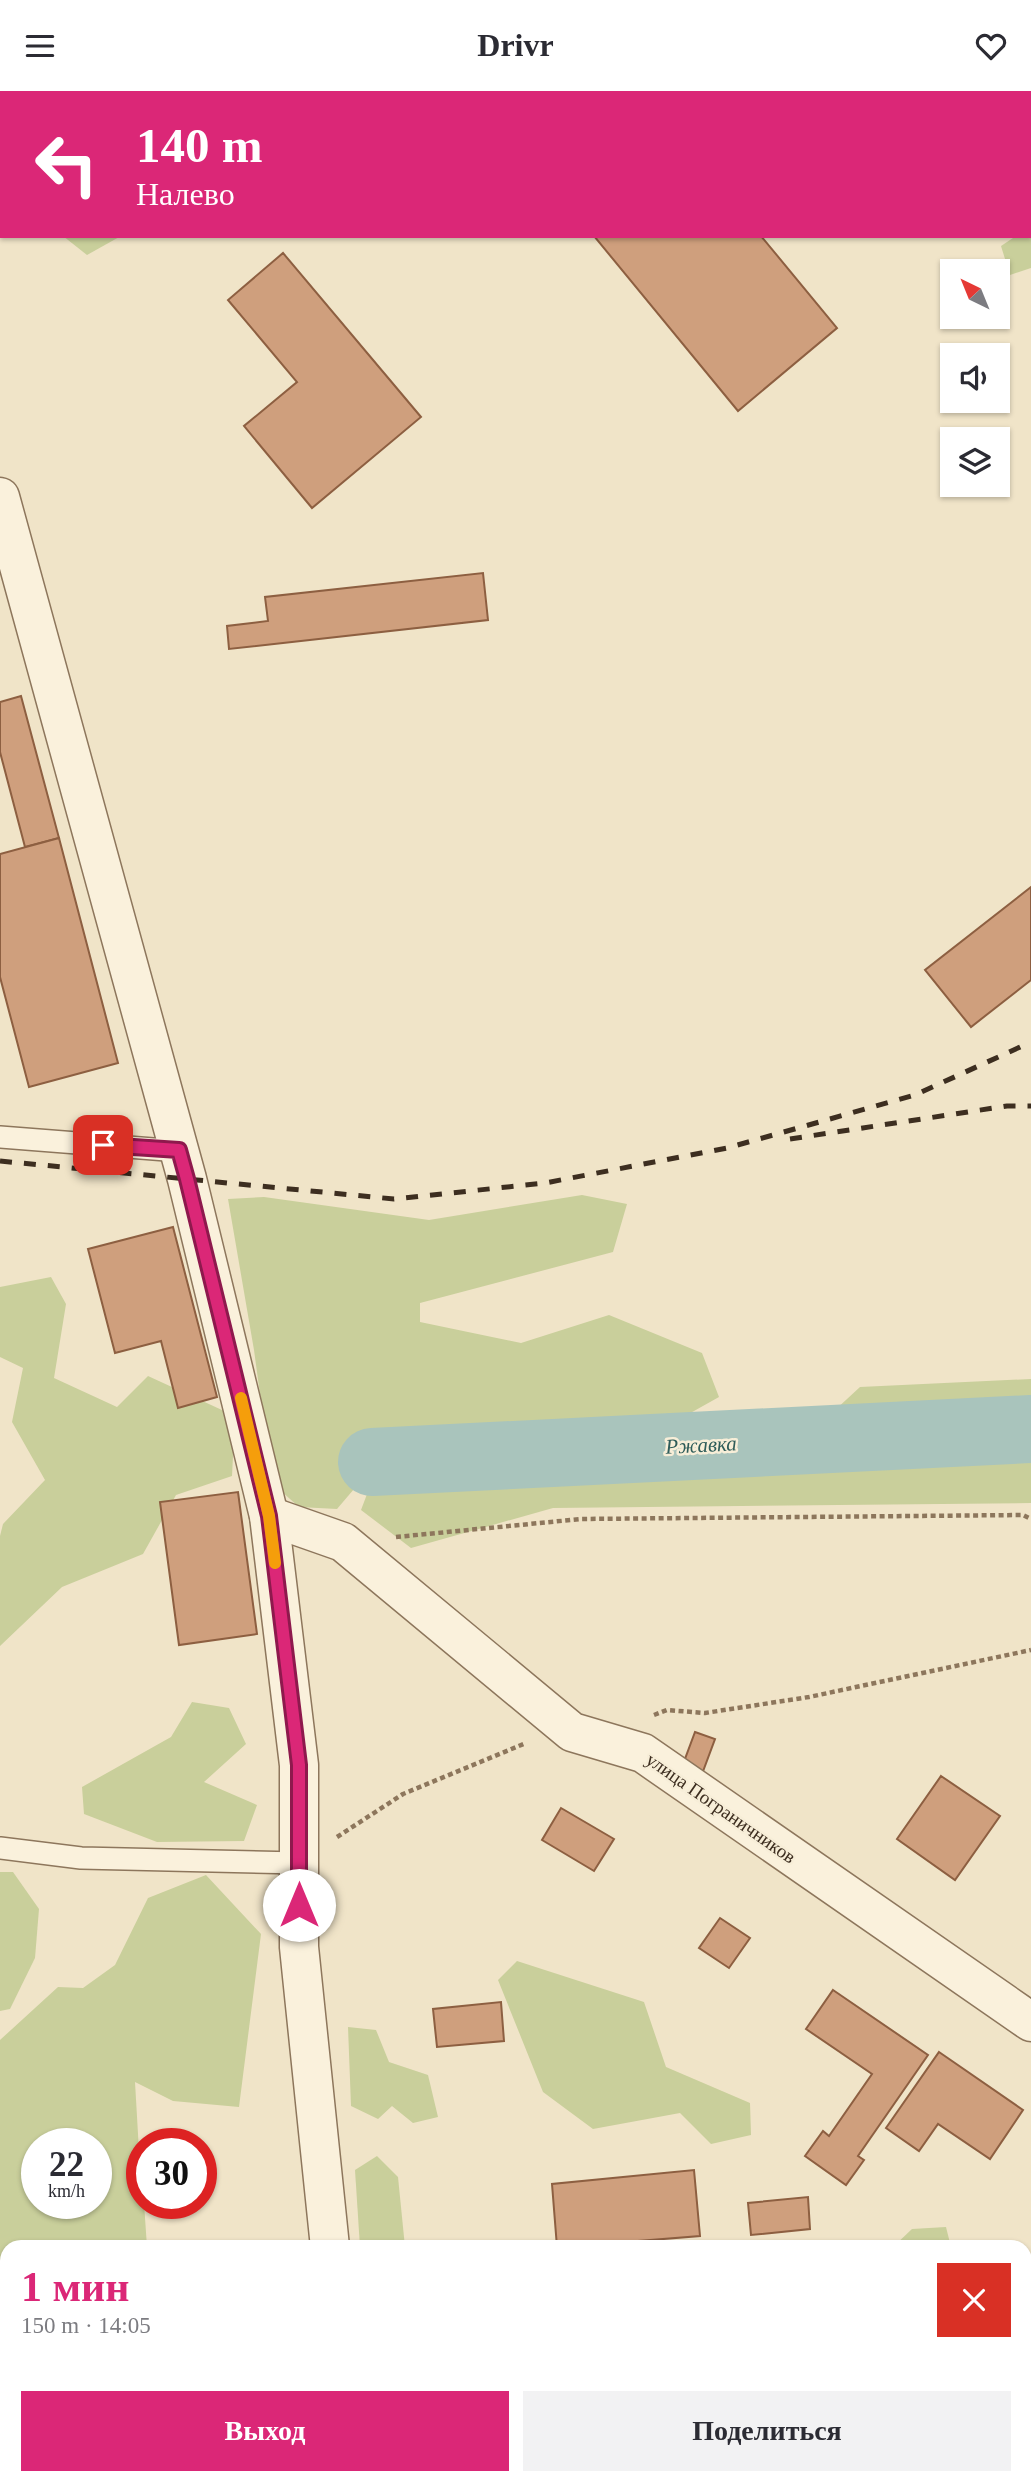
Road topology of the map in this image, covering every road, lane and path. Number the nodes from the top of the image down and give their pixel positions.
1 (0, 497) edge
2 (0, 1137) edge
3 (179, 1150) junction
4 (269, 1516) junction
5 (1031, 1518) edge
6 (343, 1542) junction
7 (1031, 1650) edge
8 (583, 1735) junction
9 (0, 1848) edge
10 (299, 1863) junction
11 (1031, 2022) edge
12 (329, 2240) edge

1 - 3 street
2 - 3 lane
3 - 4 street
4 - 6 street, улица Пограничников
4 - 10 street
5 - 6 path
6 - 8 street, улица Пограничников
7 - 8 path
8 - 10 path
8 - 11 street, улица Пограничников
9 - 10 lane
10 - 12 street

